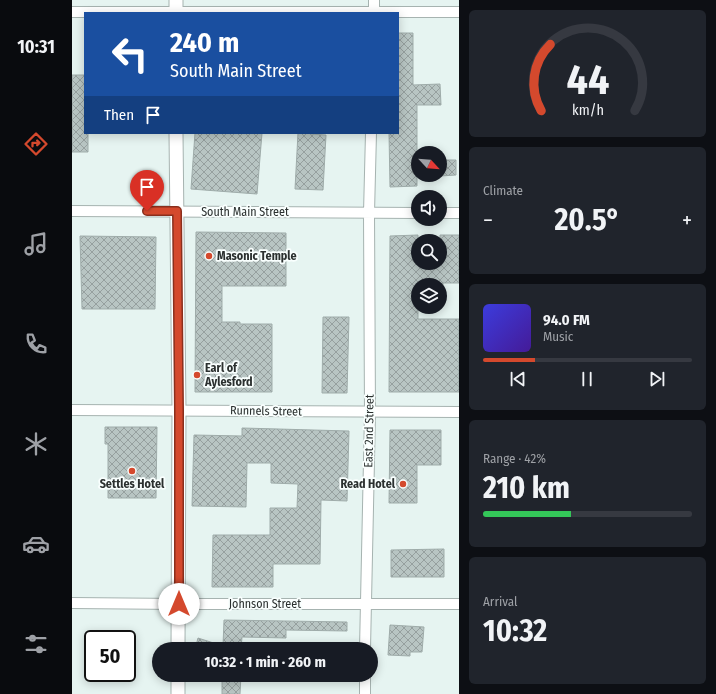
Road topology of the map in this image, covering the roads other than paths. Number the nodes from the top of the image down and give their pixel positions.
1 (374, 0) edge
2 (176, 8) edge
3 (72, 12) edge
4 (374, 12) edge
5 (459, 12) edge
6 (176, 134) edge
7 (371, 134) edge
8 (72, 211) edge
9 (177, 211) junction
10 (369, 213) junction
11 (411, 213) edge
12 (447, 213) edge
13 (459, 213) edge
14 (72, 410) edge
15 (179, 410) junction
16 (459, 412) edge
17 (370, 413) junction
18 (72, 603) edge
19 (179, 604) junction
20 (366, 604) junction
21 (459, 604) edge
22 (178, 642) edge
23 (366, 642) edge
24 (178, 682) edge
25 (365, 682) edge
26 (178, 694) edge
27 (365, 694) edge

1 - 4 street
2 - 3 street
2 - 4 street
4 - 5 street
6 - 9 main road
7 - 10 street, East 2nd Street
8 - 9 street, South Main Street
9 - 10 street, South Main Street
9 - 15 main road
10 - 11 street, South Main Street
10 - 17 street, East 2nd Street
12 - 13 street
14 - 15 street, Runnels Street
15 - 17 street, Runnels Street
15 - 19 main road
16 - 17 street, Runnels Street
17 - 20 street, East 2nd Street
18 - 19 street, Johnson Street
19 - 20 street, Johnson Street
19 - 22 main road
20 - 21 street, Johnson Street
20 - 23 street, East 2nd Street
24 - 26 main road
25 - 27 street

